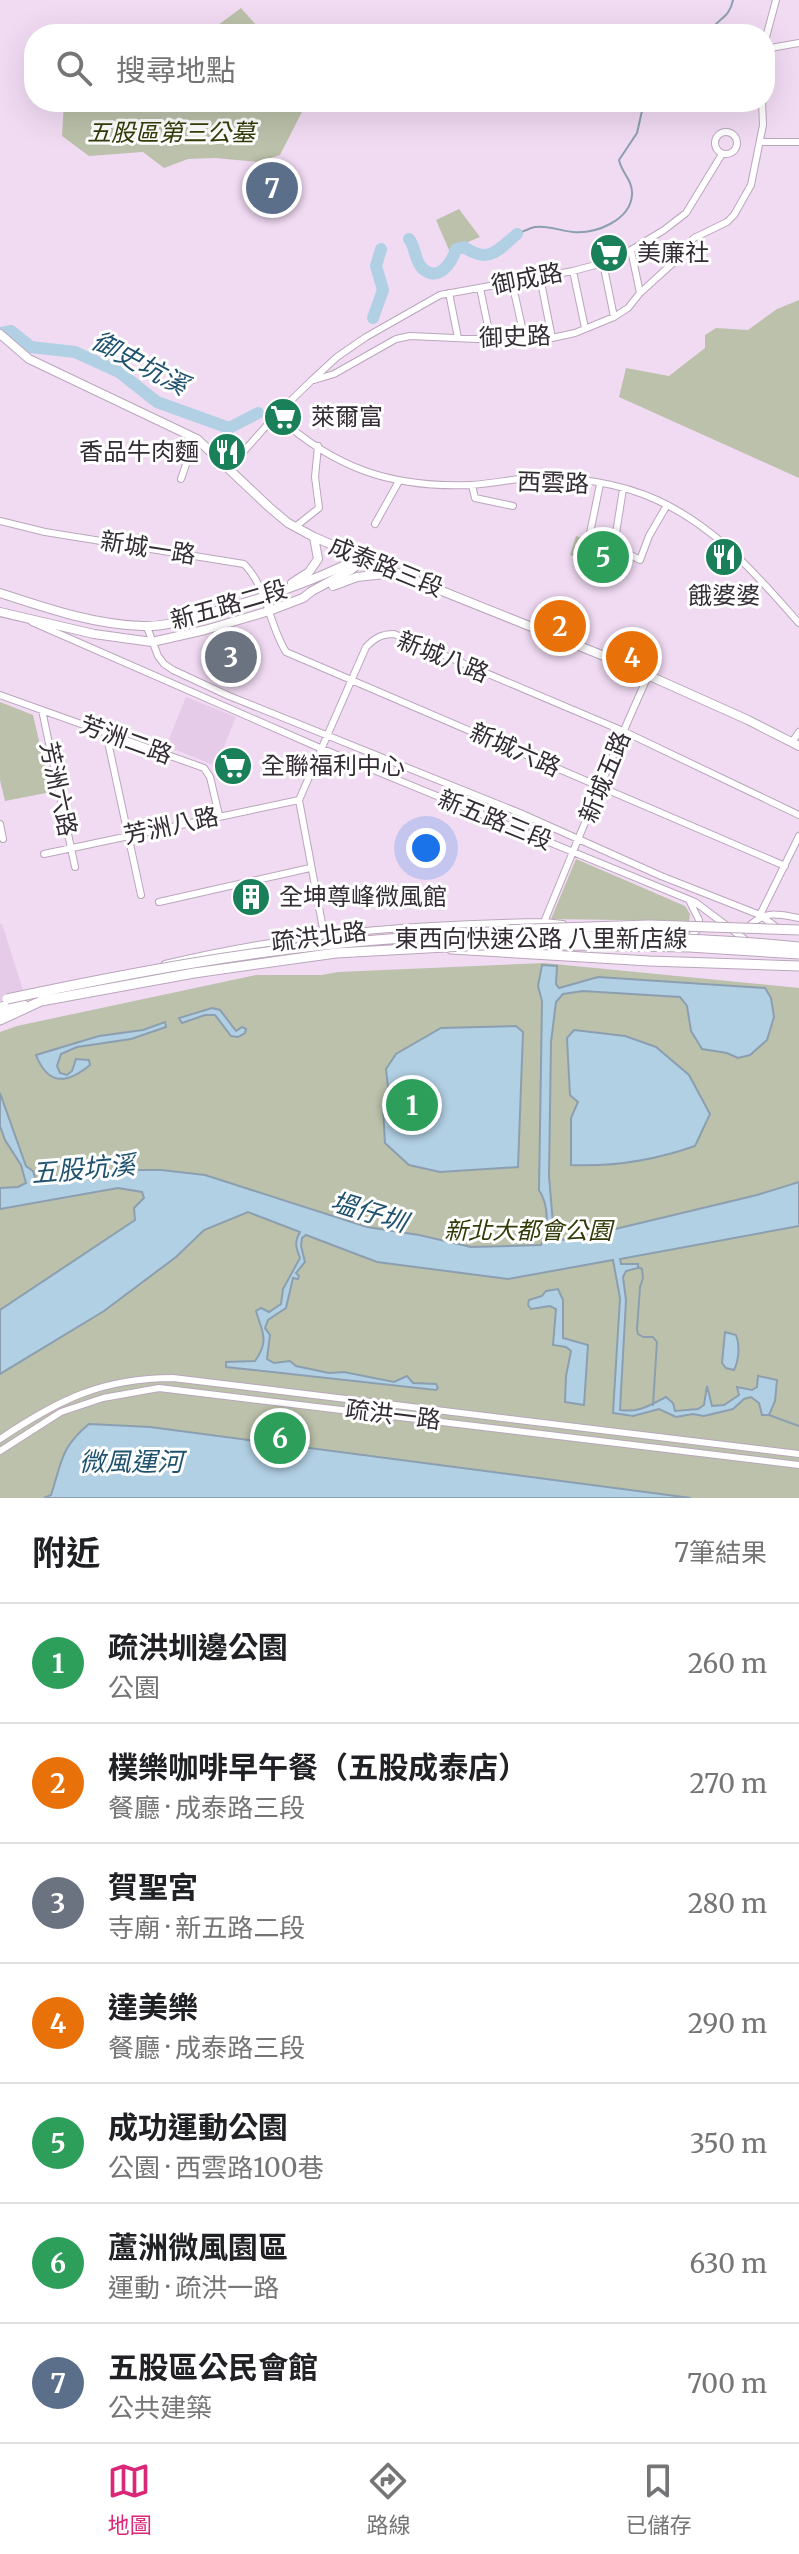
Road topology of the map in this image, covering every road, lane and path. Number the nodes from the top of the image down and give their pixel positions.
1 (776, 0) edge
2 (770, 24) edge
3 (799, 43) edge
4 (775, 47) edge
5 (762, 112) edge
6 (761, 142) junction
7 (799, 142) edge
8 (722, 154) dead end
9 (631, 250) junction
10 (603, 263) junction
11 (573, 271) junction
12 (540, 277) junction
13 (512, 282) junction
14 (480, 288) junction
15 (449, 293) junction
16 (640, 293) junction
17 (614, 317) junction
18 (585, 328) junction
19 (2, 338) edge
20 (458, 338) junction
21 (552, 338) junction
22 (491, 341) junction
23 (525, 341) junction
24 (311, 381) junction
25 (276, 415) junction
26 (197, 439) junction
27 (318, 446) junction
28 (229, 468) junction
29 (181, 479) dead end
30 (399, 481) junction
31 (600, 484) junction
32 (472, 485) junction
33 (623, 489) junction
34 (667, 505) junction
35 (513, 506) dead end
36 (0, 521) edge
37 (375, 524) dead end
38 (295, 527) junction
39 (314, 537) junction
40 (589, 538) dead end
41 (360, 557) junction
42 (397, 573) junction
43 (0, 593) edge
44 (303, 598) junction
45 (264, 599) junction
46 (269, 611) junction
47 (0, 612) edge
48 (25, 620) junction
49 (799, 623) edge
50 (147, 627) junction
51 (152, 642) junction
52 (648, 676) junction
53 (350, 678) junction
54 (0, 695) edge
55 (42, 710) junction
56 (623, 731) junction
57 (799, 732) edge
58 (111, 734) junction
59 (327, 734) junction
60 (795, 744) edge
61 (320, 748) junction
62 (601, 788) junction
63 (299, 800) junction
64 (219, 815) junction
65 (799, 815) edge
66 (0, 824) edge
67 (129, 835) junction
68 (799, 836) edge
69 (3, 839) dead end
70 (579, 839) junction
71 (71, 848) junction
72 (574, 852) junction
73 (44, 854) dead end
74 (785, 866) junction
75 (75, 867) dead end
76 (310, 868) junction
77 (141, 895) dead end
78 (689, 900) junction
79 (159, 902) dead end
80 (760, 915) junction
81 (790, 917) junction
82 (799, 918) edge
83 (544, 922) junction
84 (799, 930) edge
85 (324, 934) junction
86 (470, 934) junction
87 (739, 936) junction
88 (690, 937) junction
89 (799, 947) edge
90 (439, 948) junction
91 (799, 956) edge
92 (799, 966) edge
93 (41, 1001) junction
94 (1, 1004) edge
95 (0, 1020) edge
96 (0, 1439) edge
97 (0, 1451) edge
98 (799, 1454) edge
99 (799, 1465) edge

1 - 2 street
3 - 4 street
5 - 6 street, 御史路
6 - 7 street
6 - 16 street, 御史路
8 - 9 street, 御成路
9 - 10 street, 御成路
9 - 16 street
10 - 11 street, 御成路
10 - 17 street
11 - 12 street, 御成路
11 - 18 street
12 - 13 street, 御成路
12 - 21 street
13 - 14 street, 御成路
13 - 23 street
14 - 15 street, 御成路
14 - 22 street
15 - 20 street
15 - 24 street, 御成路
16 - 17 street, 御史路
17 - 18 street, 御史路
18 - 21 street, 御史路
19 - 26 main road, 成泰路三段
20 - 22 street, 御史路
20 - 24 street, 御史路
21 - 23 street, 御史路
22 - 23 street, 御史路
24 - 25 street, 御史路
25 - 27 street, 西雲路
25 - 28 street, 御史路
26 - 28 main road, 成泰路三段
26 - 29 street
27 - 30 street, 西雲路
27 - 38 street
28 - 38 main road, 成泰路三段
30 - 32 street, 西雲路
30 - 37 street
31 - 32 street, 西雲路
31 - 33 street, 西雲路
31 - 40 street
32 - 35 street
33 - 34 street, 西雲路
33 - 34 street
34 - 49 street, 西雲路
36 - 45 street, 新城一路
38 - 39 main road, 成泰路三段
39 - 41 main road, 成泰路三段
39 - 45 main road
41 - 42 main road, 成泰路三段
41 - 44 main road, 新五路二段
41 - 45 main road, 新五路二段
42 - 44 main road
42 - 52 main road, 成泰路三段
43 - 50 main road, 新五路二段
44 - 46 main road, 新五路二段
45 - 46 street, 新城一路
45 - 50 main road, 新五路二段
46 - 51 main road, 新五路二段
46 - 53 street, 新城六路
47 - 48 main road, 新五路二段
48 - 51 main road, 新五路二段
48 - 61 street, 新五路三段
50 - 51 street, 新五路三段
51 - 59 street, 新五路三段
52 - 56 street, 新城五路
52 - 60 main road, 成泰路三段
53 - 56 street, 新城八路
53 - 59 street, 新城八路
53 - 62 street, 新城六路
54 - 55 street, 芳洲二路
55 - 58 street, 芳洲二路
55 - 71 street, 芳洲六路
56 - 62 street, 新城五路
56 - 65 street, 新城八路
57 - 60 street
58 - 64 street, 芳洲二路
58 - 67 street
59 - 61 street, 新城八路
59 - 70 street, 新五路三段
61 - 63 street, 新城八路
61 - 72 street, 新五路三段
62 - 70 street, 新城五路
62 - 74 street, 新城六路
63 - 64 street, 芳洲八路
63 - 76 street
64 - 67 street, 芳洲八路
66 - 69 street
67 - 71 street, 芳洲八路
67 - 77 street
68 - 74 street
70 - 72 street, 新城五路
70 - 80 street, 新五路三段
71 - 73 street, 芳洲八路
71 - 75 street, 芳洲六路
72 - 78 street, 新五路三段
72 - 83 street, 新城五路
74 - 80 street
76 - 79 street
76 - 85 street
78 - 87 street, 新五路三段
78 - 88 street
80 - 81 street
80 - 84 street
80 - 87 street
81 - 82 street
81 - 84 street
83 - 85 street, 疏洪北路
83 - 88 street, 疏洪北路
84 - 86 highway, bridge
85 - 94 street, 疏洪北路
86 - 89 highway, 東西向快速公路 八里新店線, bridge
86 - 94 highway, 東西向快速公路 八里新店線, bridge
87 - 88 street, 疏洪北路
87 - 91 street
90 - 91 highway, 東西向快速公路 八里新店線, bridge
90 - 92 highway, bridge
90 - 93 highway, 東西向快速公路 八里新店線, bridge
93 - 94 highway, 東西向快速公路 八里新店線
93 - 95 highway
96 - 98 street, 疏洪一路
97 - 99 street, 疏洪一路

